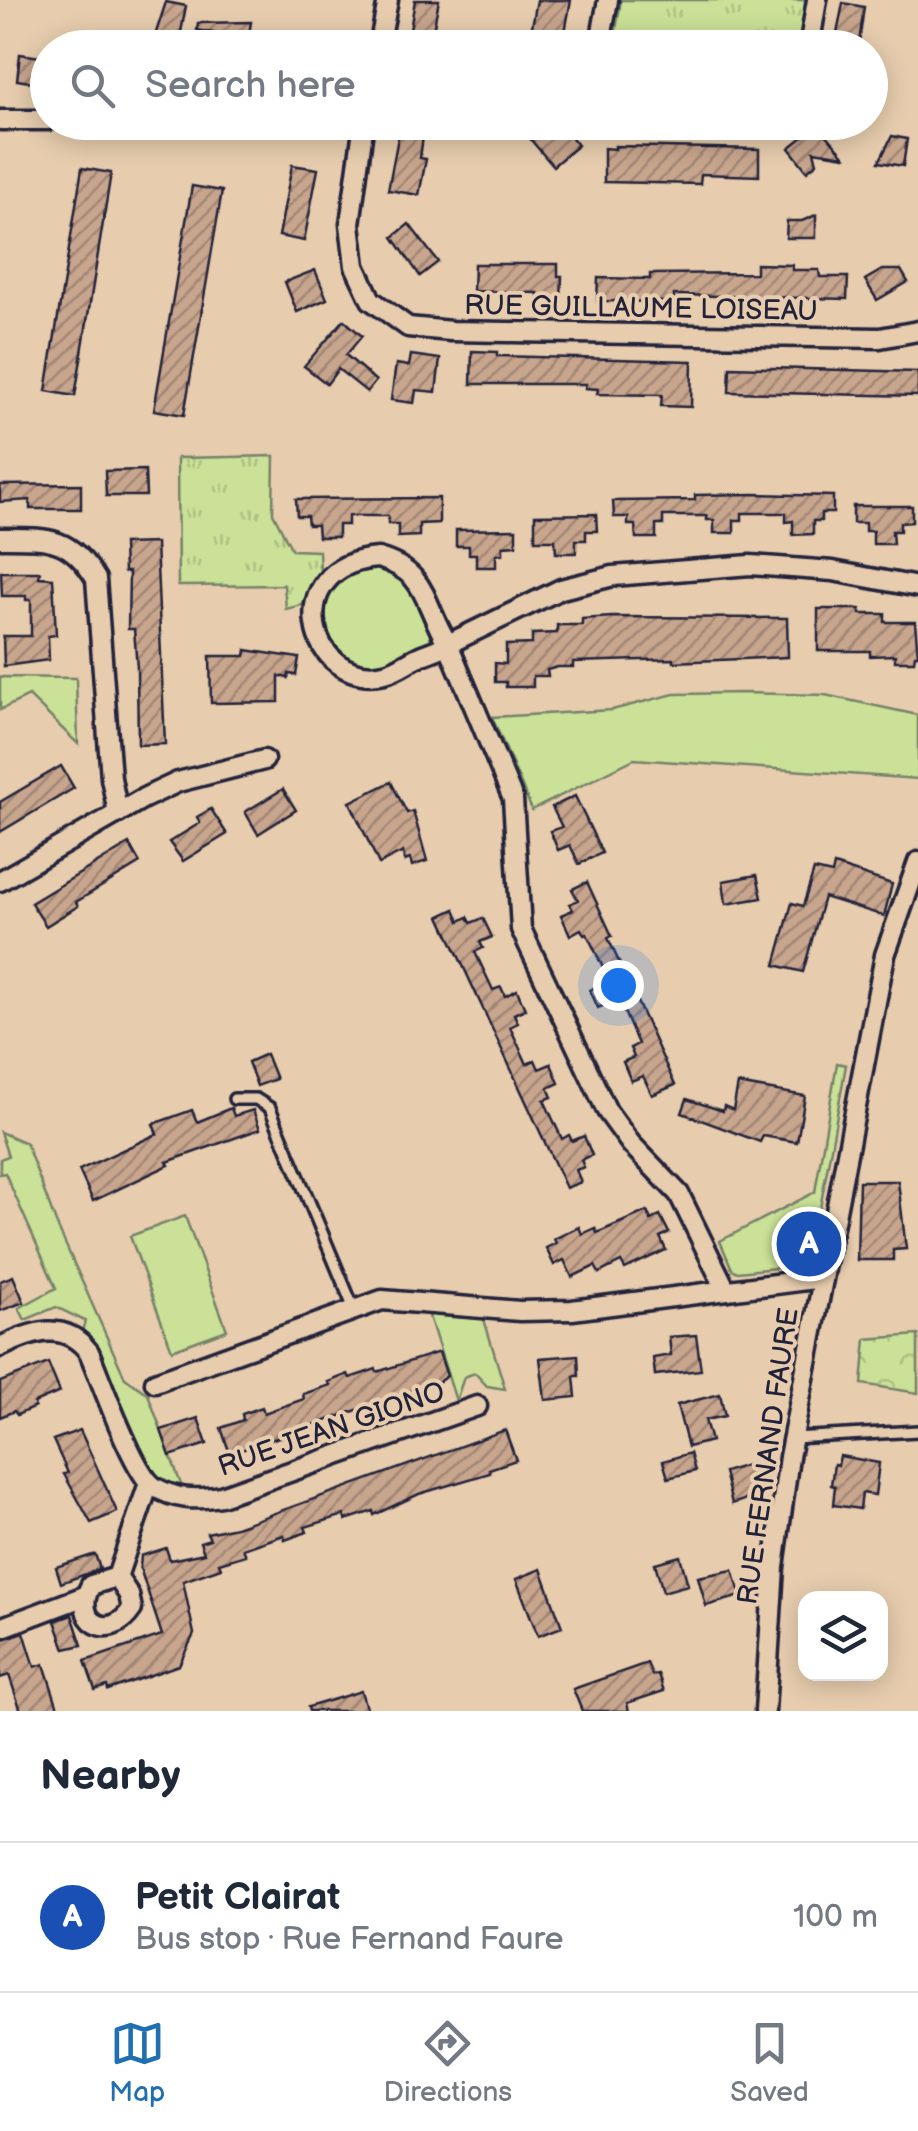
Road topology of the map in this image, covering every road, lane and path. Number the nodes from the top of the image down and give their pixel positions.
1 (388, 0) edge
2 (608, 0) edge
3 (818, 0) edge
4 (382, 30) edge
5 (602, 30) edge
6 (812, 30) edge
7 (0, 120) edge
8 (30, 120) edge
9 (362, 140) edge
10 (918, 330) edge
11 (0, 538) edge
12 (918, 587) edge
13 (448, 644) junction
14 (264, 760) dead end
15 (118, 812) junction
16 (918, 862) edge
17 (0, 880) edge
18 (234, 1098) dead end
19 (822, 1278) junction
20 (726, 1290) junction
21 (354, 1310) junction
22 (0, 1347) edge
23 (155, 1382) dead end
24 (477, 1406) dead end
25 (918, 1430) edge
26 (793, 1438) junction
27 (149, 1483) junction
28 (117, 1577) junction
29 (85, 1596) junction
30 (0, 1628) edge
31 (765, 1711) edge

1 - 4 street
2 - 5 street
3 - 6 street
7 - 8 street
9 - 10 street, RUE GUILLAUME LOISEAU
11 - 15 street
12 - 13 street
13 - 13 street
13 - 20 street
14 - 15 street
15 - 17 street
16 - 19 street, RUE FERNAND FAURE
18 - 21 lane
19 - 20 street
19 - 26 street, RUE FERNAND FAURE
20 - 21 street
21 - 23 street
22 - 27 street
24 - 27 street, RUE JEAN GIONO
25 - 26 lane
26 - 31 street, RUE FERNAND FAURE
27 - 28 street
28 - 29 street
28 - 29 street
29 - 30 street

